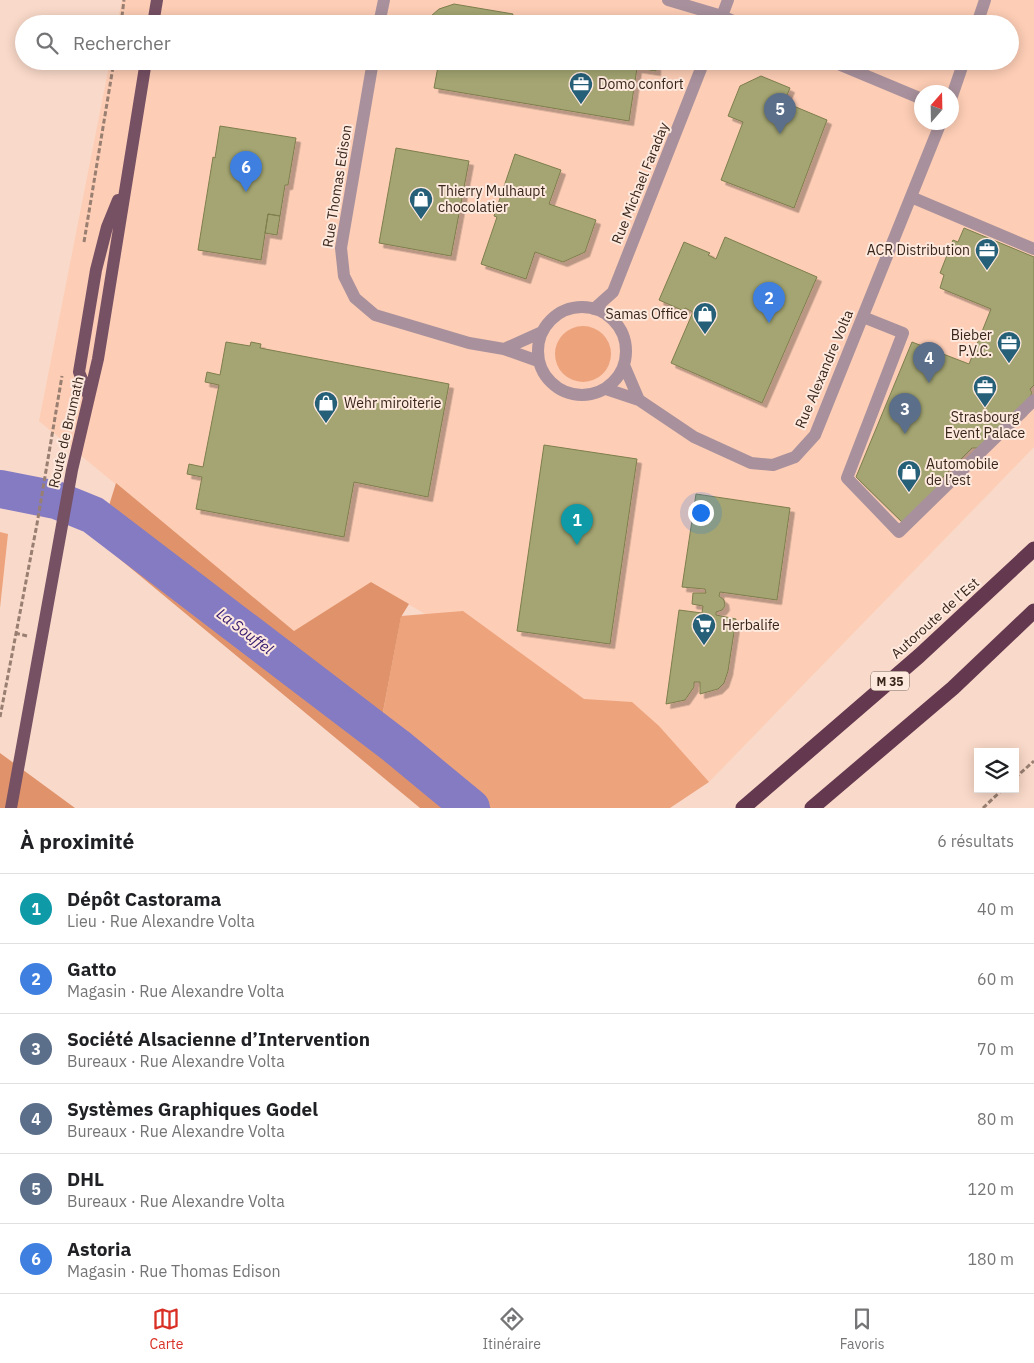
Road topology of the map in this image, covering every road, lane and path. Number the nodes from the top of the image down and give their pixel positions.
1 (124, 0) edge
2 (157, 0) edge
3 (384, 0) edge
4 (668, 0) edge
5 (728, 0) edge
6 (985, 0) edge
7 (122, 15) edge
8 (154, 15) edge
9 (381, 15) edge
10 (708, 15) edge
11 (723, 15) edge
12 (980, 15) edge
13 (144, 70) edge
14 (371, 70) edge
15 (700, 70) edge
16 (853, 70) edge
17 (961, 70) edge
18 (956, 85) edge
19 (914, 96) edge
20 (938, 130) edge
21 (911, 197) junction
22 (1034, 249) edge
23 (613, 292) junction
24 (594, 309) junction
25 (863, 317) junction
26 (613, 321) junction
27 (542, 332) junction
28 (504, 349) junction
29 (538, 361) junction
30 (624, 365) junction
31 (606, 388) junction
32 (639, 400) junction
33 (1034, 400) edge
34 (47, 465) dead end
35 (1034, 549) edge
36 (1034, 612) edge
37 (0, 717) edge
38 (1034, 761) edge
39 (1019, 774) edge
40 (999, 793) edge
41 (11, 808) edge
42 (743, 808) edge
43 (812, 808) edge
44 (983, 808) edge

1 - 7 path
2 - 8 main road
3 - 9 street
4 - 10 street
5 - 11 street
6 - 12 street
13 - 41 main road, Route de Brumath
14 - 28 street, Rue Thomas Edison
15 - 23 street, Rue Michael Faraday
16 - 19 street
17 - 18 street
20 - 21 street, Rue Alexandre Volta
21 - 22 street
21 - 25 street, Rue Alexandre Volta
23 - 24 street, Rue Michael Faraday
23 - 26 street
24 - 26 street
24 - 27 street
25 - 32 street, Rue Alexandre Volta
25 - 33 street
26 - 30 street
27 - 28 street
27 - 29 street
28 - 29 street, Rue Thomas Edison
29 - 31 street
30 - 31 street
30 - 32 street
31 - 32 street, Rue Alexandre Volta
34 - 37 path
35 - 42 highway, Autoroute de l’Est / M 35
36 - 43 highway
38 - 39 path
40 - 44 path

